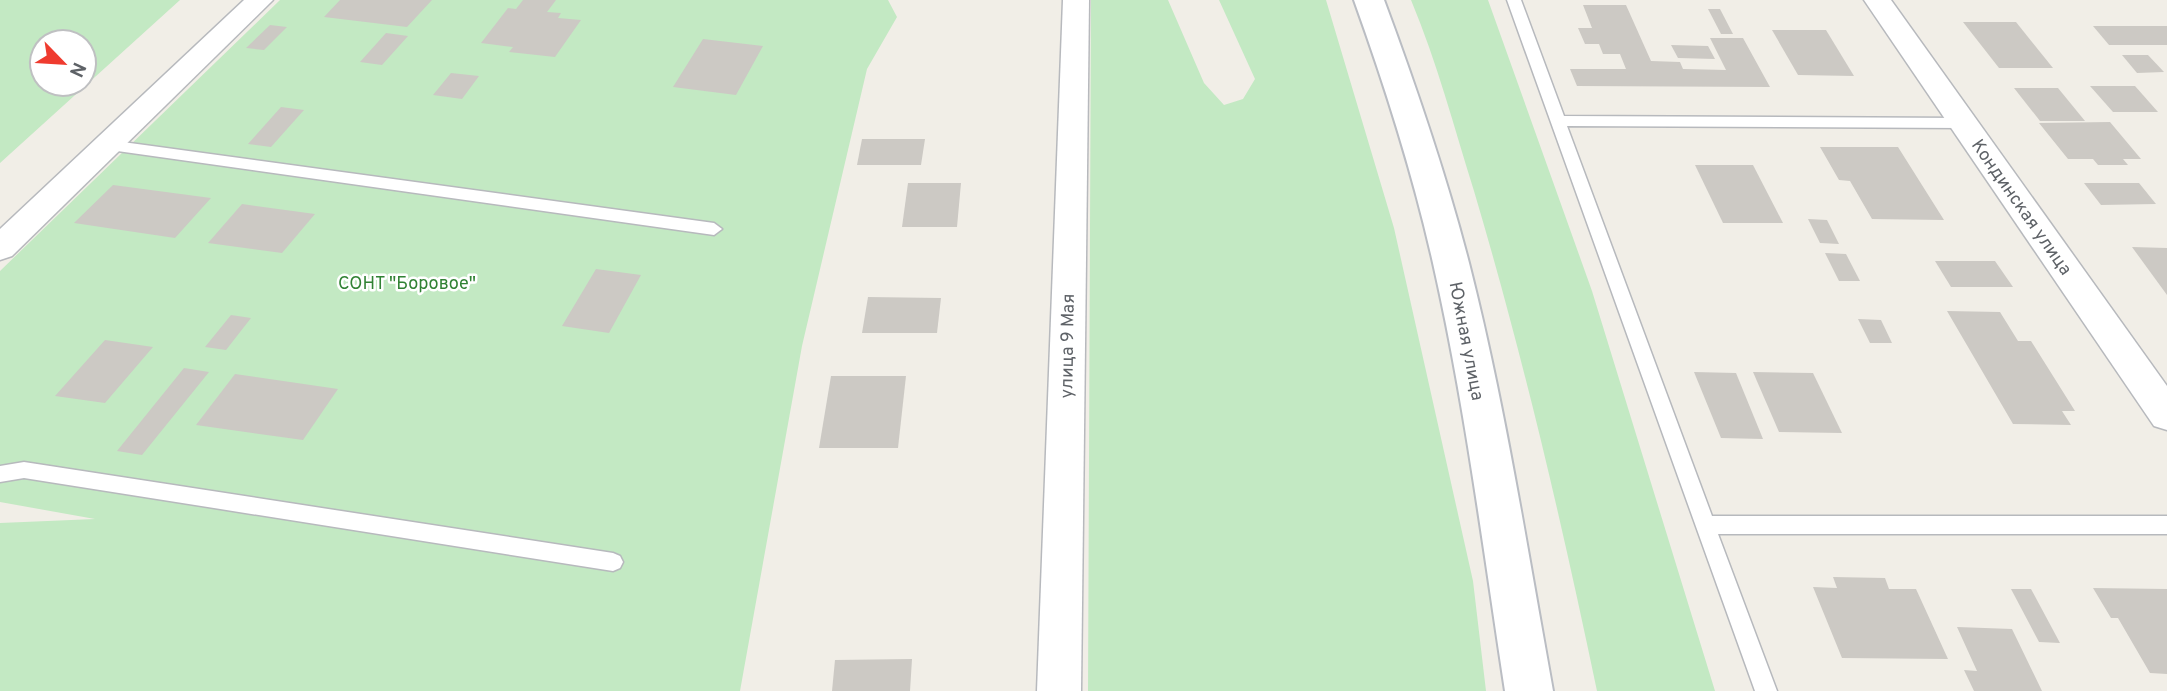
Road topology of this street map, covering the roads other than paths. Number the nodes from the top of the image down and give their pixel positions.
1 (260, 0) edge
2 (1076, 0) edge
3 (1369, 0) edge
4 (1514, 0) edge
5 (1877, 0) edge
6 (1557, 121) junction
7 (1963, 123) junction
8 (107, 145) junction
9 (714, 229) dead end
10 (0, 248) edge
11 (2167, 415) edge
12 (0, 474) edge
13 (1704, 525) junction
14 (2167, 525) edge
15 (613, 562) dead end
16 (1059, 691) edge
17 (1529, 691) edge
18 (1766, 691) edge

1 - 8 street
2 - 16 street, улица 9 Мая
3 - 17 main road, Южная улица
4 - 6 lane
5 - 7 street, Кондинская улица
6 - 7 lane
6 - 13 lane
7 - 11 street, Кондинская улица
8 - 9 lane
8 - 10 street
12 - 15 lane
13 - 14 lane
13 - 18 lane

